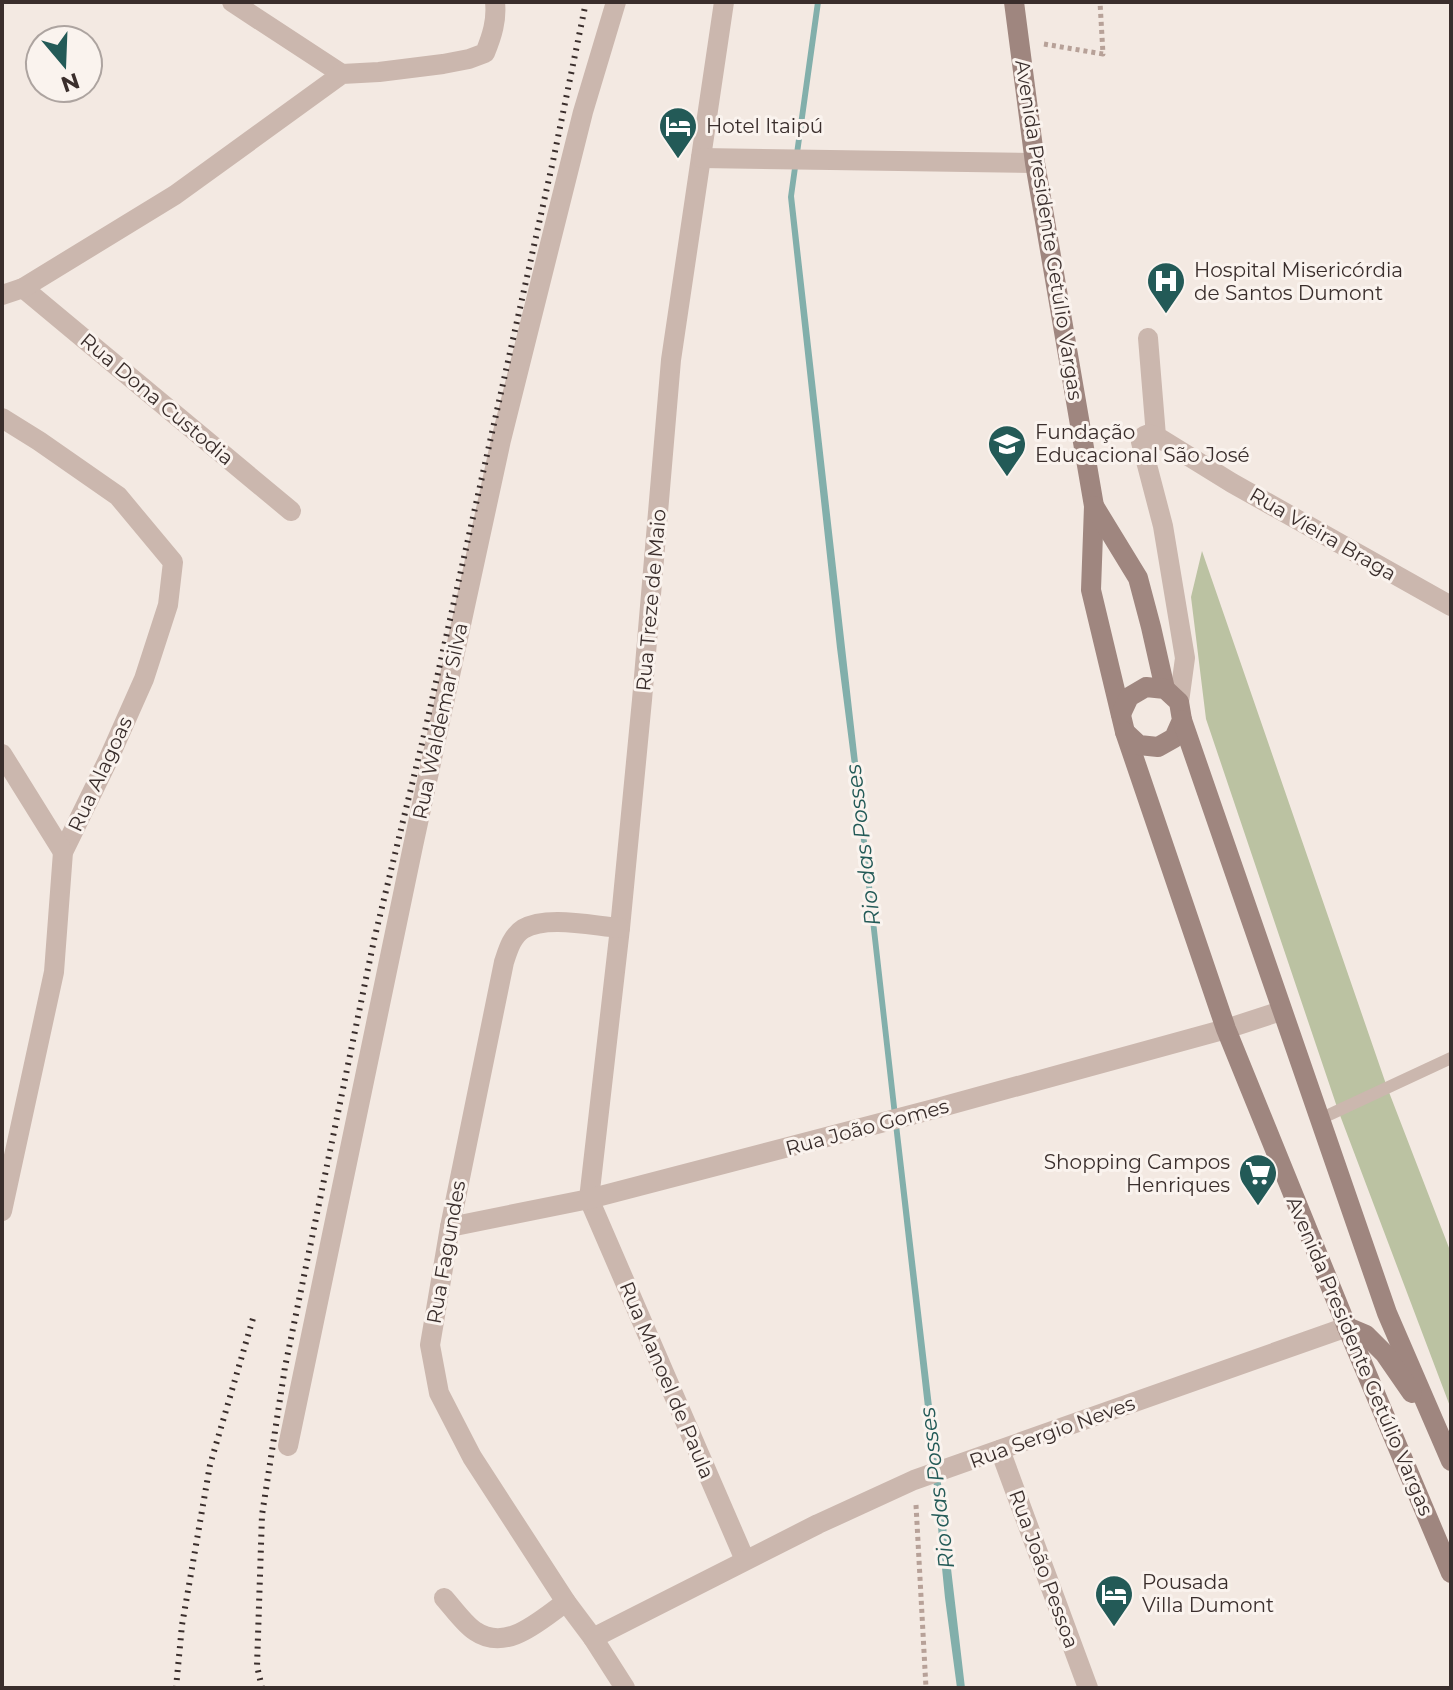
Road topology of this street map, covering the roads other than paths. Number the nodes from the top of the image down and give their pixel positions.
1 (232, 2) edge
2 (495, 2) edge
3 (616, 2) edge
4 (724, 2) edge
5 (1014, 2) edge
6 (342, 74) junction
7 (701, 158) junction
8 (1035, 163) junction
9 (23, 288) junction
10 (2, 295) edge
11 (1148, 338) dead end
12 (2, 418) edge
13 (1156, 436) junction
14 (1094, 506) junction
15 (291, 511) dead end
16 (1451, 606) edge
17 (1175, 704) junction
18 (1123, 723) junction
19 (2, 754) edge
20 (63, 852) junction
21 (620, 928) junction
22 (1281, 1011) junction
23 (1226, 1029) junction
24 (1451, 1058) edge
25 (1320, 1119) junction
26 (589, 1199) junction
27 (2, 1211) edge
28 (450, 1227) junction
29 (1347, 1327) junction
30 (288, 1446) dead end
31 (1000, 1450) junction
32 (1451, 1462) edge
33 (745, 1560) junction
34 (1451, 1573) edge
35 (444, 1598) dead end
36 (566, 1602) junction
37 (593, 1638) junction
38 (625, 1688) edge
39 (1088, 1688) edge

1 - 6 street
2 - 6 street
3 - 30 street, Rua Waldemar Silva
4 - 7 street, Rua Treze de Maio
5 - 8 main road, Avenida Presidente Getúlio Vargas
6 - 9 street
7 - 8 street
7 - 21 street, Rua Treze de Maio
8 - 14 main road, Avenida Presidente Getúlio Vargas
9 - 10 street
9 - 15 street, Rua Dona Custodia
11 - 13 street
12 - 20 street, Rua Alagoas
13 - 16 street, Rua Vieira Braga
13 - 17 street
14 - 17 main road, Avenida Presidente Getúlio Vargas
14 - 18 main road, Avenida Presidente Getúlio Vargas
17 - 18 main road
17 - 18 main road
17 - 22 main road, Avenida Presidente Getúlio Vargas
18 - 23 main road, Avenida Presidente Getúlio Vargas
19 - 20 street
20 - 27 street, Rua Alagoas
21 - 26 street, Rua Treze de Maio
21 - 28 street, Rua Fagundes
22 - 23 street, Rua João Gomes
22 - 25 main road, Avenida Presidente Getúlio Vargas
23 - 26 street, Rua João Gomes
23 - 29 main road, Avenida Presidente Getúlio Vargas
24 - 25 lane
25 - 32 main road, Avenida Presidente Getúlio Vargas
26 - 28 street, Rua João Gomes
26 - 33 street, Rua Manoel de Paula
28 - 36 street, Rua Fagundes
29 - 31 street, Rua Sergio Neves
29 - 32 main road
29 - 34 main road, Avenida Presidente Getúlio Vargas
31 - 33 street, Rua Sergio Neves
31 - 39 street, Rua João Pessoa
33 - 37 street, Rua Sergio Neves
35 - 36 street
36 - 37 street, Rua Fagundes
37 - 38 street, Rua Fagundes

